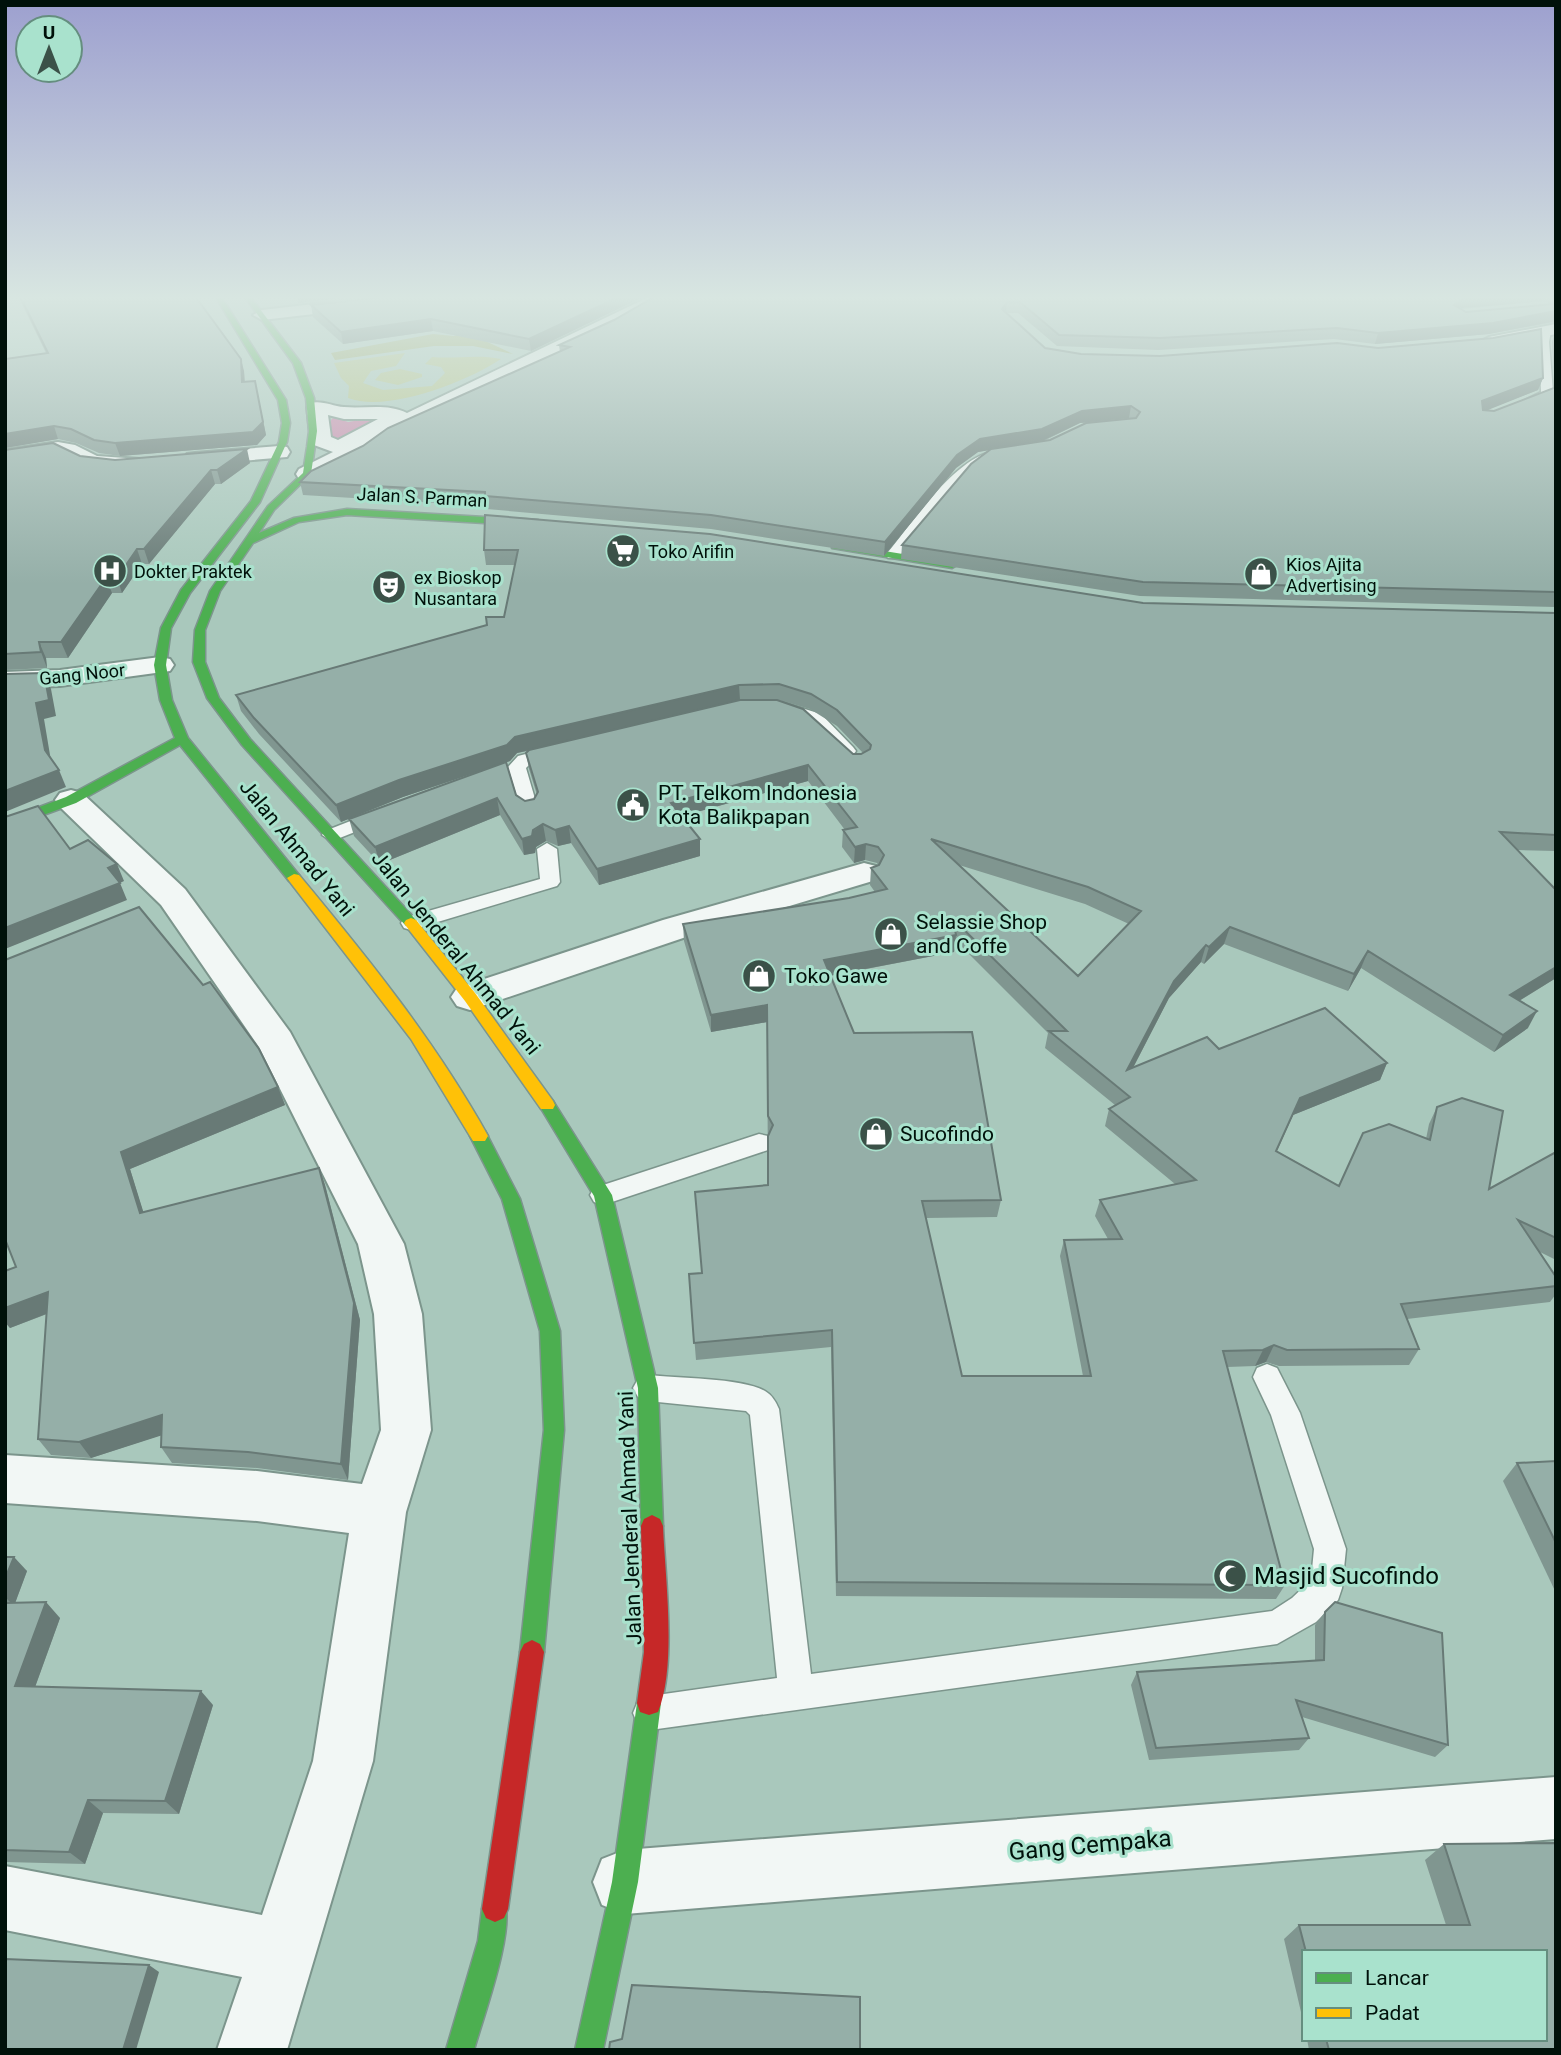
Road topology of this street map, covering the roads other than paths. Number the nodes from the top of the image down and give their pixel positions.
1 (277, 392) edge
2 (308, 392) edge
3 (465, 392) edge
4 (1547, 392) edge
5 (310, 398) junction
6 (441, 403) junction
7 (1510, 409) edge
8 (279, 452) junction
9 (1008, 453) edge
10 (5, 456) edge
11 (176, 461) edge
12 (150, 463) edge
13 (307, 474) junction
14 (279, 497) junction
15 (251, 540) junction
16 (893, 555) junction
17 (160, 666) junction
18 (5, 680) edge
19 (765, 705) edge
20 (183, 739) junction
21 (575, 747) edge
22 (859, 763) edge
23 (517, 767) junction
24 (495, 775) edge
25 (71, 800) junction
26 (399, 808) edge
27 (529, 809) edge
28 (5, 825) edge
29 (332, 835) junction
30 (547, 849) edge
31 (864, 873) dead end
32 (411, 923) junction
33 (470, 997) junction
34 (759, 1143) dead end
35 (603, 1195) junction
36 (1267, 1377) dead end
37 (648, 1388) junction
38 (5, 1479) edge
39 (379, 1512) junction
40 (796, 1693) junction
41 (650, 1713) junction
42 (1556, 1808) edge
43 (625, 1882) junction
44 (5, 1898) edge
45 (283, 1952) junction
46 (253, 2050) edge
47 (460, 2050) edge
48 (589, 2050) edge

1 - 8 main road
2 - 5 main road
3 - 6 street
4 - 7 lane
5 - 6 street
5 - 13 main road
6 - 13 street
8 - 11 street
8 - 17 main road
9 - 16 lane
10 - 12 street
13 - 14 main road, Jalan Jenderal Ahmad Yani
14 - 15 main road, Jalan Jenderal Ahmad Yani
14 - 15 main road, Jalan S. Parman
15 - 29 main road, Jalan Jenderal Ahmad Yani
16 - 16 main road
17 - 18 street, Gang Noor
17 - 20 main road
19 - 22 lane
20 - 25 main road
20 - 47 main road, Jalan Ahmad Yani
21 - 23 lane
23 - 24 lane
23 - 27 lane
25 - 28 main road
25 - 39 street
26 - 29 lane
29 - 32 main road, Jalan Jenderal Ahmad Yani
30 - 32 lane
31 - 33 street
32 - 33 main road, Jalan Jenderal Ahmad Yani
33 - 35 main road, Jalan Jenderal Ahmad Yani
34 - 35 lane
35 - 37 main road, Jalan Jenderal Ahmad Yani
36 - 40 lane
37 - 40 lane
37 - 41 main road, Jalan Jenderal Ahmad Yani
38 - 39 street
39 - 45 street
40 - 41 lane
41 - 43 main road, Jalan Jenderal Ahmad Yani
42 - 43 street, Gang Cempaka
43 - 48 main road, Jalan Jenderal Ahmad Yani
44 - 45 street
45 - 46 street

